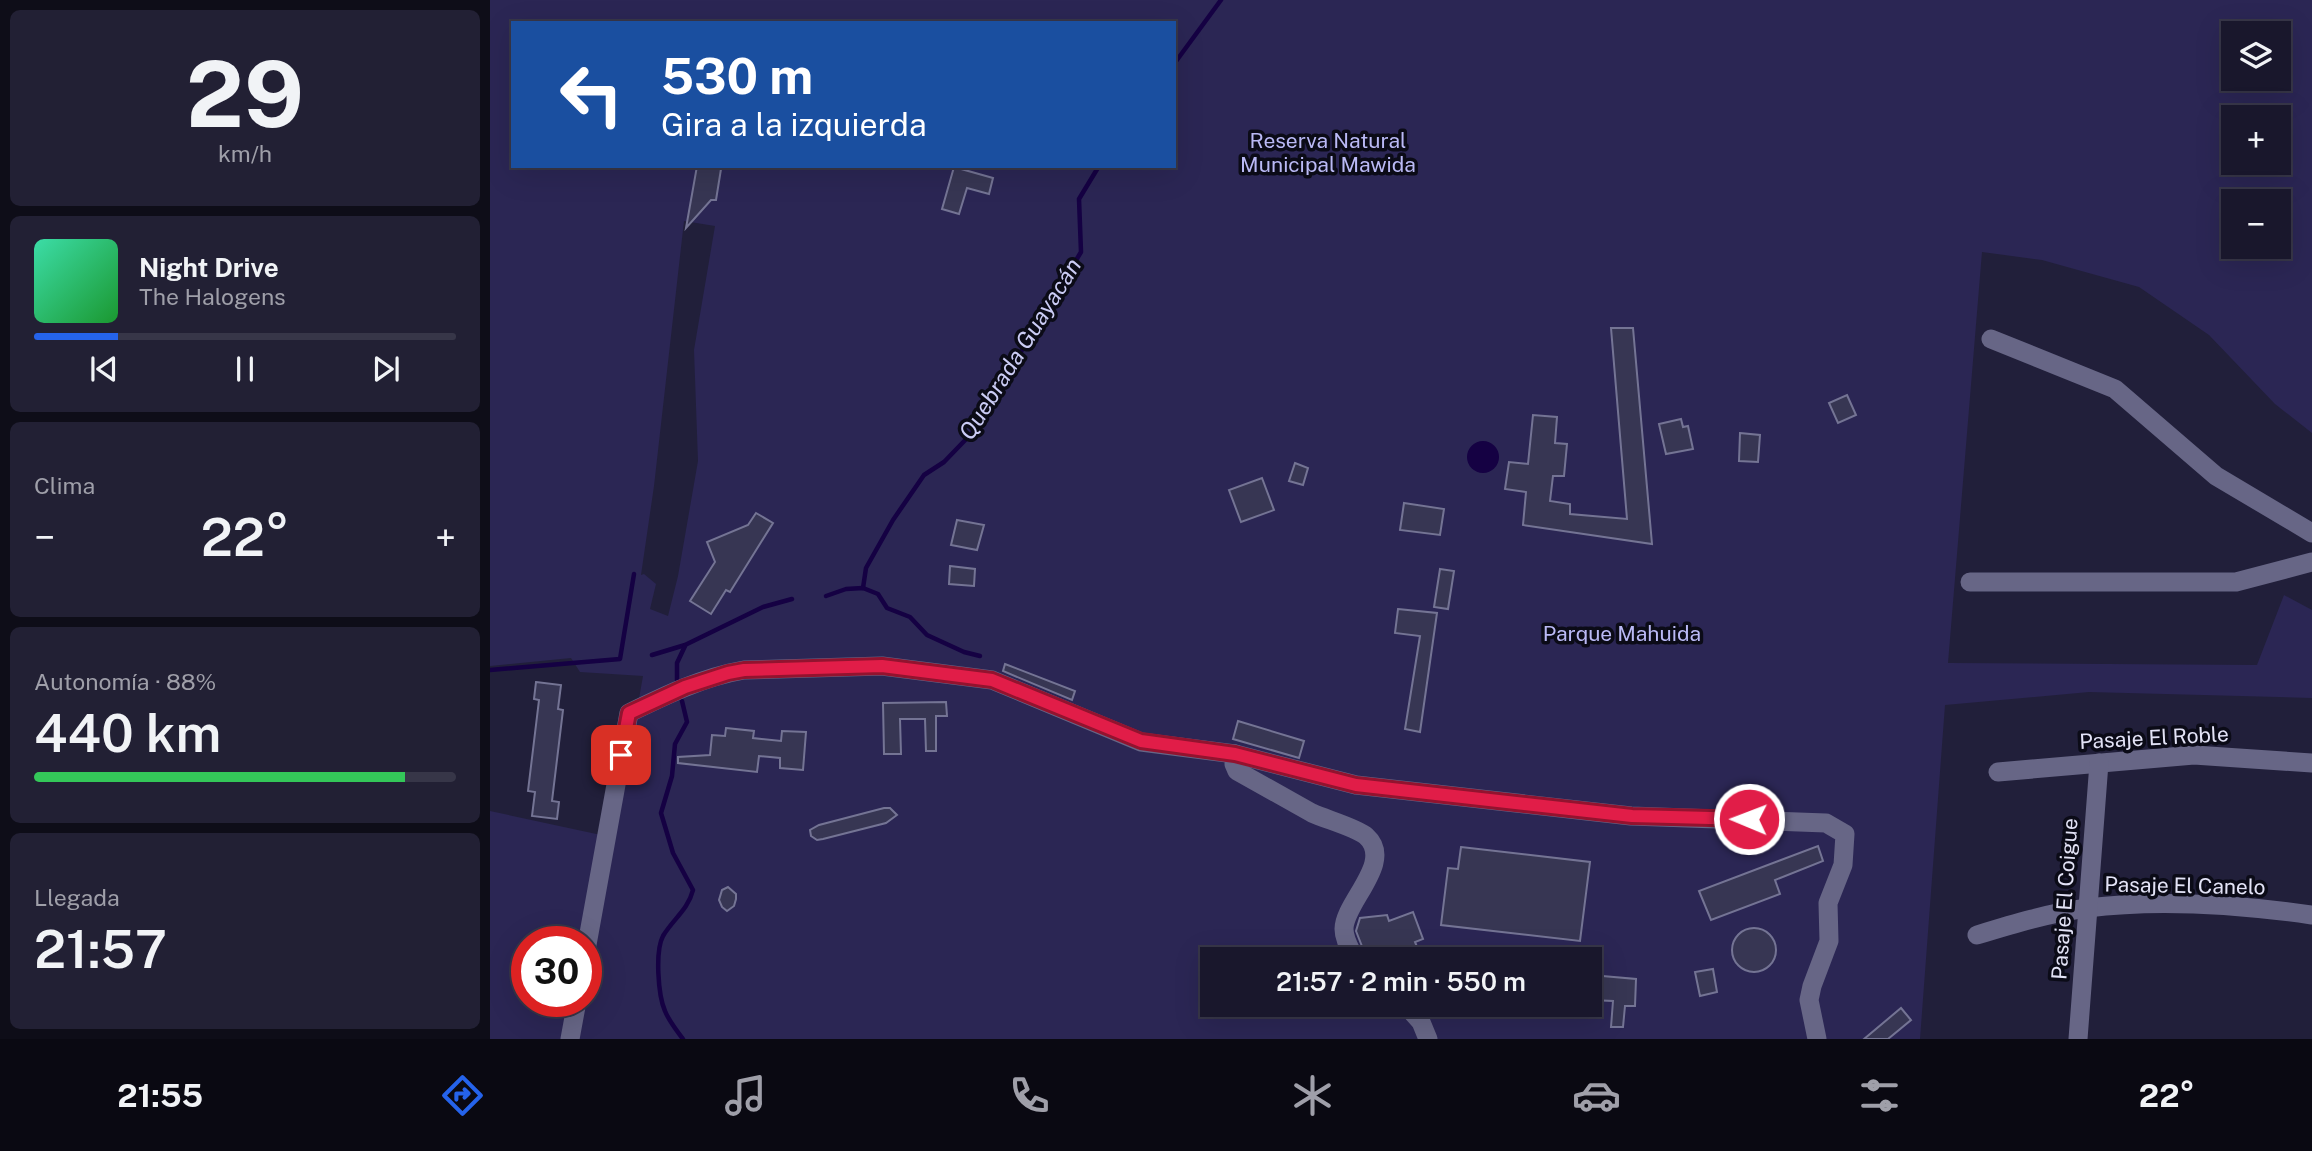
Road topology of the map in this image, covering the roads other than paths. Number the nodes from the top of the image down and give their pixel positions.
1 (1991, 339) dead end
2 (2312, 533) edge
3 (2312, 562) edge
4 (1970, 582) dead end
5 (1235, 754) junction
6 (2312, 762) edge
7 (2099, 763) junction
8 (1998, 772) dead end
9 (2086, 908) junction
10 (2312, 915) edge
11 (590, 926) edge
12 (1977, 935) dead end
13 (1349, 947) edge
14 (574, 1017) edge
15 (1417, 1017) edge
16 (570, 1039) edge
17 (1428, 1039) edge
18 (1817, 1039) edge
19 (2078, 1039) edge

1 - 2 street
3 - 4 street
5 - 11 street
5 - 13 street
5 - 18 street
6 - 7 street, Pasaje El Roble
7 - 8 street, Pasaje El Roble
7 - 9 street, Pasaje El Coigue
9 - 10 street, Pasaje El Canelo
9 - 12 street, Pasaje El Canelo
9 - 19 street, Pasaje El Coigue
14 - 16 street
15 - 17 street

